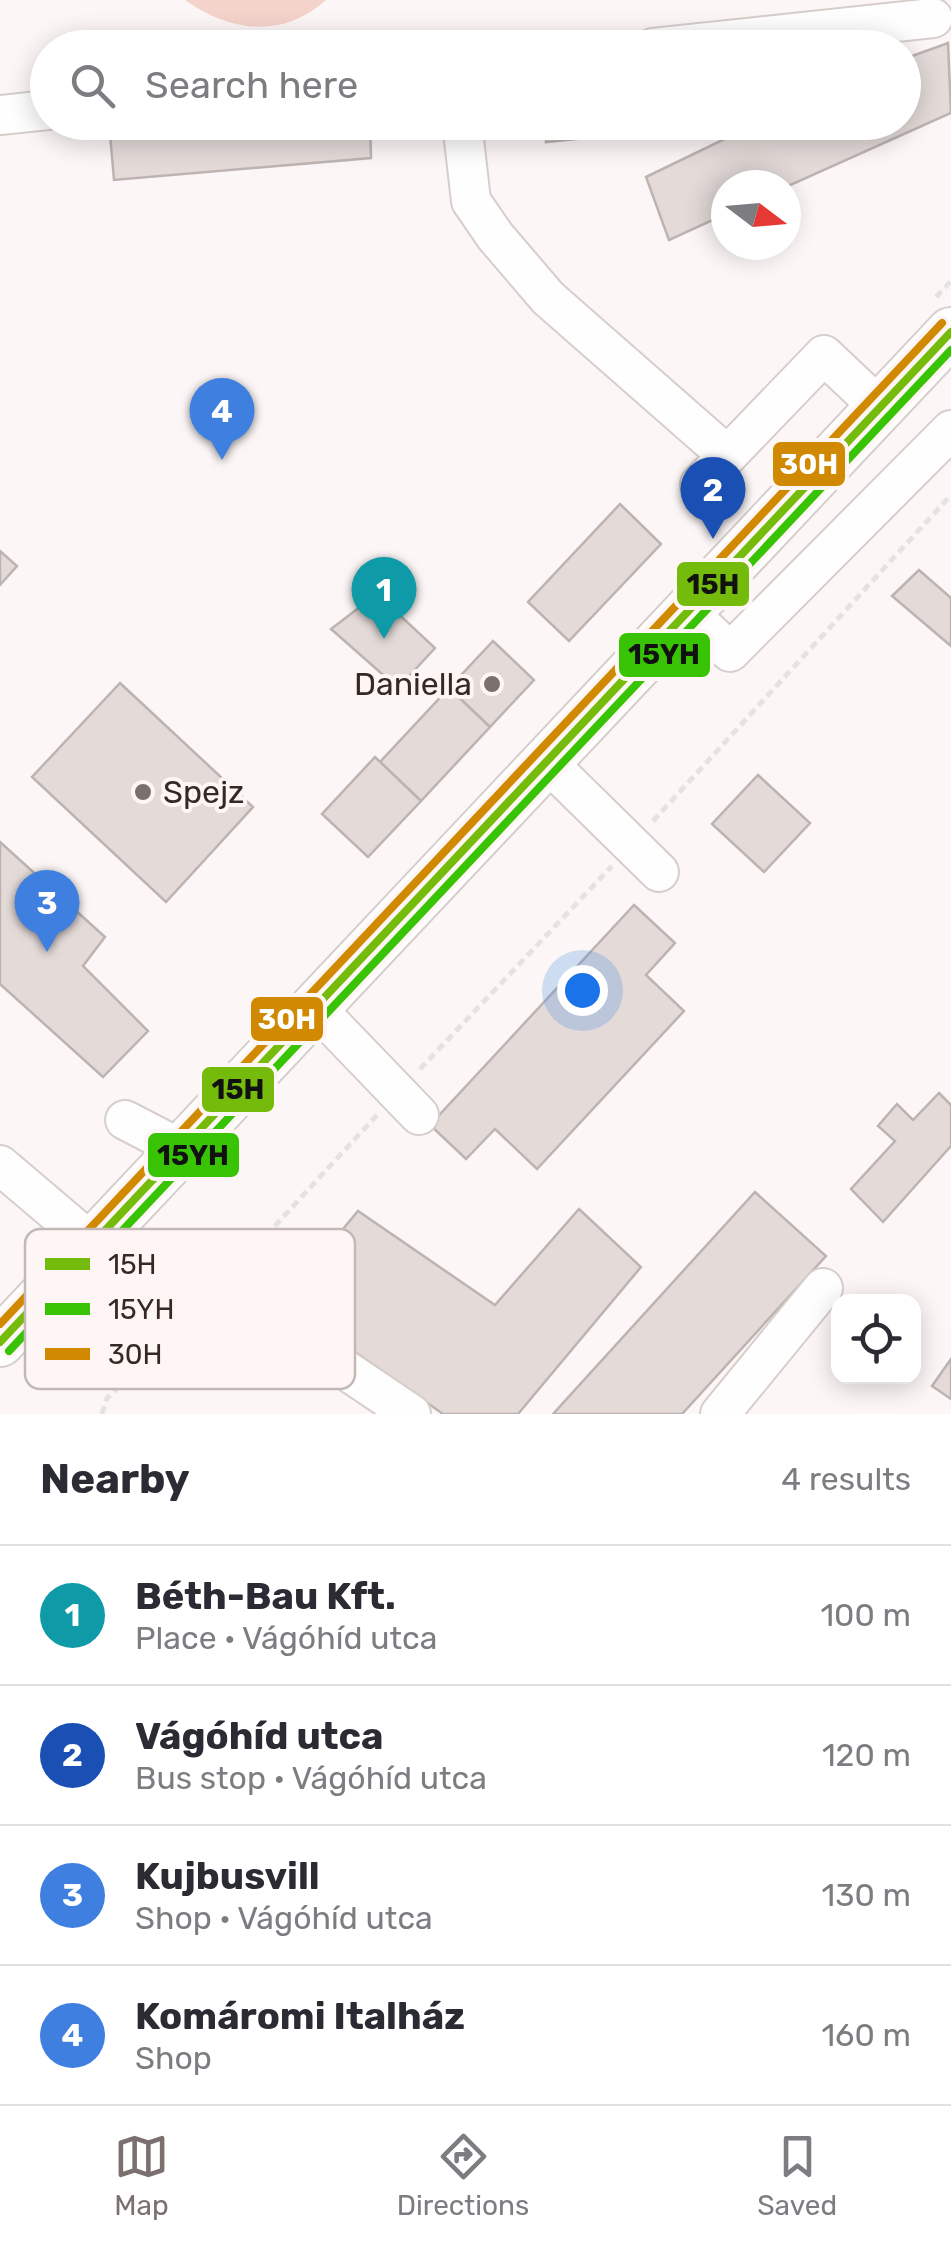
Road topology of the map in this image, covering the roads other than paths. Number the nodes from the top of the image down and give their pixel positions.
1 (933, 18) dead end
2 (821, 30) edge
3 (30, 112) edge
4 (0, 115) edge
5 (464, 140) edge
6 (951, 332) edge
7 (880, 408) junction
8 (951, 430) edge
9 (727, 455) junction
10 (700, 484) dead end
11 (688, 612) junction
12 (547, 762) junction
13 (659, 872) dead end
14 (316, 1008) junction
15 (409, 1103) road end
16 (125, 1120) dead end
17 (181, 1149) junction
18 (0, 1165) edge
19 (76, 1229) edge
20 (108, 1229) edge
21 (824, 1288) dead end
22 (25, 1316) edge
23 (0, 1342) edge
24 (355, 1376) edge
25 (411, 1414) edge
26 (720, 1414) edge

1 - 2 street
3 - 4 street
5 - 9 street
6 - 7 main road
7 - 9 street
7 - 11 main road
8 - 11 street
9 - 10 street
11 - 12 main road
12 - 13 street
12 - 14 main road
14 - 15 street
14 - 17 main road
16 - 17 street
17 - 20 main road
18 - 19 street
21 - 26 street
22 - 23 main road
24 - 25 street

